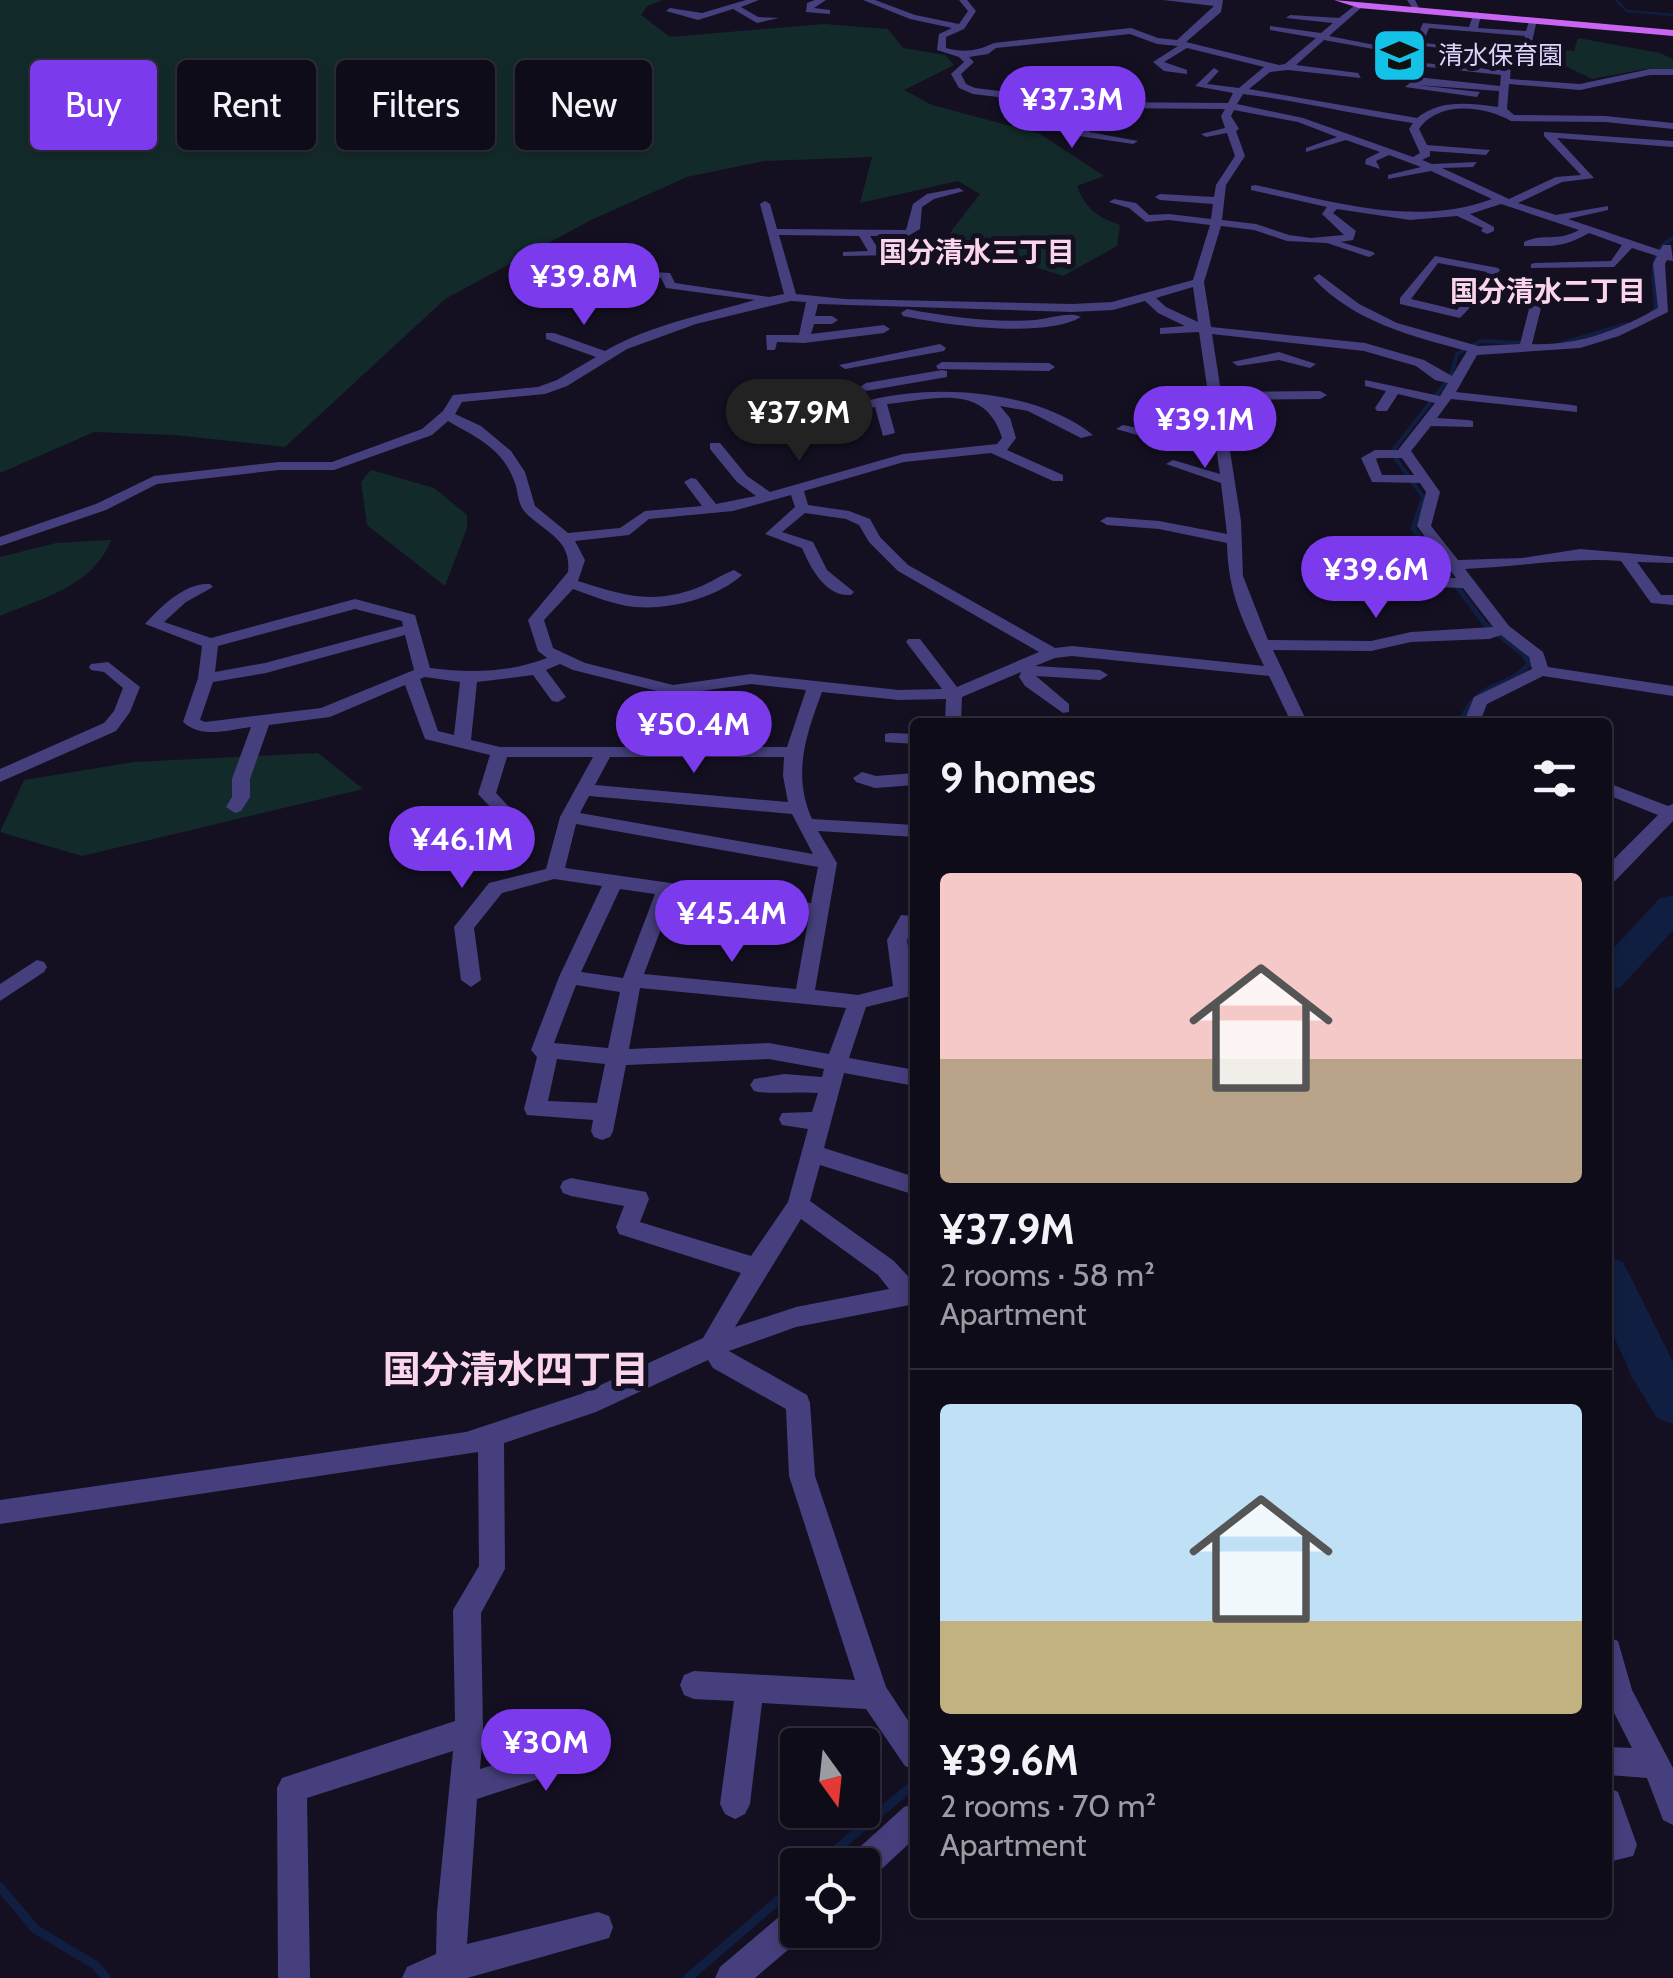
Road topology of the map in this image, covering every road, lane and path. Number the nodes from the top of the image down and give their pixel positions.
1 (756, 0) edge
2 (867, 0) edge
3 (963, 0) edge
4 (1167, 0) edge
5 (1339, 0) edge
6 (818, 2) edge
7 (1219, 2) edge
8 (1358, 5) junction
9 (1414, 5) edge
10 (734, 6) junction
11 (842, 10) dead end
12 (670, 11) dead end
13 (827, 12) dead end
14 (1129, 17) dead end
15 (774, 18) dead end
16 (1290, 18) dead end
17 (757, 20) junction
18 (1340, 22) junction
19 (740, 23) dead end
20 (1475, 23) junction
21 (962, 26) junction
22 (1044, 28) dead end
23 (1273, 28) dead end
24 (1531, 28) junction
25 (1128, 31) junction
26 (1673, 34) edge
27 (1324, 35) junction
28 (1353, 39) junction
29 (1180, 43) junction
30 (1152, 48) dead end
31 (1422, 49) junction
32 (1210, 50) junction
33 (965, 55) junction
34 (1199, 57) dead end
35 (1282, 67) junction
36 (1214, 71) dead end
37 (1184, 72) dead end
38 (1673, 72) edge
39 (1358, 76) dead end
40 (1506, 79) junction
41 (1177, 92) dead end
42 (1454, 92) junction
43 (1238, 93) junction
44 (1170, 104) junction
45 (1095, 105) junction
46 (1449, 106) junction
47 (1228, 111) junction
48 (1489, 114) dead end
49 (1259, 118) dead end
50 (1418, 121) junction
51 (1673, 126) edge
52 (1234, 129) junction
53 (1510, 133) dead end
54 (1206, 134) dead end
55 (1348, 136) junction
56 (1133, 141) dead end
57 (1673, 144) edge
58 (1424, 148) junction
59 (1310, 150) dead end
60 (1389, 152) junction
61 (1486, 152) dead end
62 (1414, 161) junction
63 (1473, 164) dead end
64 (1376, 167) dead end
65 (1431, 167) junction
66 (1392, 176) dead end
67 (1590, 178) junction
68 (1255, 188) dead end
69 (1601, 190) dead end
70 (958, 191) dead end
71 (1160, 197) dead end
72 (1219, 200) junction
73 (1505, 201) junction
74 (1114, 202) dead end
75 (766, 204) dead end
76 (1334, 207) junction
77 (1604, 208) dead end
78 (1460, 214) junction
79 (1556, 218) junction
80 (1216, 225) junction
81 (1587, 230) junction
82 (1487, 231) dead end
83 (775, 232) junction
84 (863, 234) junction
85 (1287, 238) junction
86 (1528, 244) dead end
87 (1628, 244) junction
88 (1673, 244) edge
89 (900, 252) dead end
90 (1494, 252) dead end
91 (848, 254) dead end
92 (876, 254) junction
93 (1369, 254) dead end
94 (1660, 255) edge
95 (1534, 266) dead end
96 (1576, 267) junction
97 (1480, 268) junction
98 (655, 274) dead end
99 (1558, 274) dead end
100 (722, 276) dead end
101 (1320, 278) dead end
102 (1198, 282) junction
103 (720, 290) junction
104 (1478, 292) junction
105 (1147, 296) junction
106 (790, 297) junction
107 (771, 300) junction
108 (813, 300) junction
109 (846, 303) junction
110 (1114, 306) junction
111 (807, 320) junction
112 (832, 320) dead end
113 (954, 323) junction
114 (1204, 328) junction
115 (884, 329) dead end
116 (1164, 331) dead end
117 (550, 336) dead end
118 (804, 338) junction
119 (1526, 345) junction
120 (771, 346) dead end
121 (940, 348) junction
122 (1477, 350) junction
123 (604, 356) junction
124 (1210, 360) junction
125 (846, 364) dead end
126 (1310, 364) dead end
127 (1049, 367) dead end
128 (942, 370) junction
129 (1370, 383) dead end
130 (866, 387) dead end
131 (1394, 388) junction
132 (835, 392) dead end
133 (1450, 392) junction
134 (952, 394) junction
135 (1320, 395) dead end
136 (1216, 396) junction
137 (984, 400) junction
138 (1053, 400) dead end
139 (880, 401) junction
140 (1015, 405) junction
141 (1382, 408) dead end
142 (1572, 410) dead end
143 (448, 414) junction
144 (1429, 422) junction
145 (1468, 424) dead end
146 (1124, 430) dead end
147 (1221, 431) junction
148 (888, 433) dead end
149 (1086, 435) dead end
150 (715, 446) dead end
151 (994, 449) junction
152 (1405, 454) junction
153 (1173, 464) dead end
154 (1058, 478) dead end
155 (1418, 480) junction
156 (1228, 481) junction
157 (691, 482) dead end
158 (796, 488) junction
159 (766, 496) junction
160 (802, 508) junction
161 (713, 510) junction
162 (1107, 522) dead end
163 (569, 538) junction
164 (1234, 540) junction
165 (0, 542) edge
166 (1625, 556) junction
167 (1668, 560) dead end
168 (1454, 565) junction
169 (734, 575) dead end
170 (1412, 582) dead end
171 (570, 583) junction
172 (1466, 583) junction
173 (204, 586) dead end
174 (846, 592) dead end
175 (1657, 600) edge
176 (412, 628) junction
177 (1497, 631) junction
178 (914, 642) dead end
179 (210, 643) junction
180 (1263, 645) junction
181 (1052, 653) junction
182 (558, 658) junction
183 (96, 666) dead end
184 (536, 668) junction
185 (1028, 669) junction
186 (1541, 671) junction
187 (1274, 672) junction
188 (417, 675) junction
189 (1100, 675) dead end
190 (206, 678) junction
191 (469, 678) junction
192 (816, 684) junction
193 (1673, 691) edge
194 (954, 694) junction
195 (558, 696) dead end
196 (1063, 708) dead end
197 (954, 718) edge
198 (1297, 718) edge
199 (1474, 718) edge
200 (262, 720) junction
201 (891, 738) dead end
202 (910, 739) edge
203 (462, 745) junction
204 (604, 751) junction
205 (500, 752) junction
206 (792, 752) junction
207 (0, 776) edge
208 (862, 778) dead end
209 (910, 779) edge
210 (586, 790) junction
211 (1612, 790) edge
212 (235, 808) dead end
213 (501, 808) dead end
214 (1672, 812) edge
215 (570, 817) junction
216 (800, 817) junction
217 (910, 830) edge
218 (828, 863) junction
219 (1612, 872) edge
220 (554, 873) junction
221 (614, 881) junction
222 (666, 890) junction
223 (818, 911) junction
224 (908, 920) dead end
225 (38, 967) dead end
226 (569, 977) junction
227 (471, 980) dead end
228 (632, 984) junction
229 (910, 988) edge
230 (0, 994) edge
231 (804, 998) junction
232 (858, 1002) junction
233 (549, 1050) junction
234 (616, 1057) junction
235 (837, 1061) junction
236 (910, 1077) edge
237 (761, 1085) dead end
238 (830, 1086) junction
239 (790, 1119) dead end
240 (822, 1121) junction
241 (814, 1154) junction
242 (910, 1184) edge
243 (572, 1187) dead end
244 (798, 1205) junction
245 (756, 1268) junction
246 (910, 1293) edge
247 (910, 1295) edge
248 (712, 1346) junction
249 (491, 1436) junction
250 (0, 1512) edge
251 (1612, 1666) edge
252 (694, 1686) dead end
253 (750, 1688) junction
254 (874, 1695) junction
255 (572, 1729) dead end
256 (469, 1731) junction
257 (910, 1749) edge
258 (1612, 1761) edge
259 (1657, 1764) junction
260 (466, 1788) junction
261 (734, 1804) dead end
262 (1673, 1810) edge
263 (1612, 1814) edge
264 (910, 1823) edge
265 (1612, 1846) edge
266 (880, 1850) edge
267 (598, 1927) dead end
268 (780, 1936) edge
269 (450, 1971) edge
270 (294, 1978) edge
271 (418, 1978) edge
272 (731, 1978) edge

1 - 10 street
2 - 21 street
3 - 21 street
4 - 7 street
5 - 8 main road
6 - 11 street
6 - 13 street
7 - 29 street
8 - 9 main road
8 - 18 street
9 - 20 main road
10 - 12 street
10 - 17 street
14 - 25 street
15 - 17 street
16 - 18 street
17 - 19 street
18 - 27 street
20 - 24 main road
20 - 31 street
21 - 33 street
22 - 33 street
23 - 27 street
24 - 26 main road
24 - 40 street
25 - 29 street
25 - 33 street
27 - 28 street
27 - 35 street
28 - 28 street
29 - 30 street
29 - 32 street
29 - 37 street
31 - 40 street
31 - 40 street
31 - 40 street
32 - 34 street
32 - 35 street
33 - 45 street
35 - 39 street
35 - 43 street
36 - 43 street
38 - 40 street
40 - 42 street
40 - 42 street
40 - 46 street
40 - 48 street
40 - 51 street
40 - 53 street
41 - 44 street
42 - 46 street
43 - 47 street
43 - 50 street
44 - 45 street
44 - 47 street
45 - 56 street
46 - 50 street
47 - 49 street
47 - 52 street
47 - 55 street
50 - 58 street
52 - 54 street
52 - 72 street
55 - 59 street
55 - 60 street
57 - 67 street
58 - 61 street
58 - 62 street
60 - 62 street
60 - 64 street
62 - 65 street
63 - 65 street
65 - 66 street
65 - 73 street
67 - 69 street
67 - 73 street
68 - 76 street
70 - 84 street
71 - 72 street
72 - 80 street
73 - 78 street
73 - 79 street
74 - 80 street
75 - 83 street
76 - 78 street
76 - 85 street
77 - 79 street
78 - 82 street
79 - 81 street
80 - 85 street
80 - 102 street
81 - 86 street
81 - 87 street
83 - 84 street
83 - 106 street
84 - 92 street
85 - 93 street
87 - 94 street
87 - 96 street
88 - 94 street
89 - 92 street
90 - 97 street
91 - 92 street
94 - 119 street
95 - 96 street
96 - 99 street
97 - 104 street
97 - 104 street
98 - 103 street
100 - 103 street
101 - 122 street
102 - 105 street
102 - 114 street
103 - 107 street
104 - 119 street
105 - 110 street
105 - 114 street
106 - 107 street
106 - 108 street
107 - 123 street
108 - 109 street
108 - 111 street
109 - 110 street
109 - 113 street
110 - 113 street
111 - 112 street
111 - 118 street
113 - 121 street
114 - 116 street
114 - 124 street
114 - 133 street
115 - 118 street
117 - 123 street
118 - 120 street
119 - 122 street
121 - 125 street
121 - 128 street
122 - 133 street
123 - 143 street
124 - 126 street
124 - 136 street
127 - 128 street
128 - 130 street
128 - 134 street
129 - 131 street
131 - 133 street
131 - 141 street
132 - 139 street
133 - 142 street
133 - 144 street
134 - 137 street
134 - 139 street
135 - 136 street
136 - 147 street
137 - 140 street
137 - 151 street
138 - 140 street
139 - 148 street
140 - 149 street
143 - 163 street
143 - 165 street
144 - 145 street
144 - 152 street
146 - 147 street
147 - 156 street
150 - 159 street
151 - 154 street
151 - 158 street
152 - 155 street
152 - 155 street
153 - 156 street
155 - 168 street
156 - 164 street
157 - 161 street
158 - 159 street
158 - 160 street
159 - 161 street
160 - 174 street
160 - 181 street
161 - 163 street
162 - 164 street
163 - 171 street
164 - 180 street
166 - 167 street
166 - 168 street
166 - 175 street
168 - 172 street
169 - 171 street
170 - 172 street
171 - 182 street
172 - 177 street
173 - 179 street
176 - 179 street
176 - 188 street
176 - 190 street
177 - 180 street
177 - 186 street
178 - 194 street
179 - 190 street
180 - 187 street
181 - 185 street
181 - 187 street
182 - 184 street
182 - 192 street
183 - 207 street
184 - 191 street
184 - 195 street
185 - 189 street
185 - 194 street
185 - 196 street
186 - 193 street
186 - 199 street
187 - 198 street
188 - 191 street
188 - 200 street
188 - 203 street
190 - 200 street
191 - 203 street
192 - 194 street
192 - 206 street
194 - 197 street
200 - 212 street
201 - 202 street
203 - 205 street
204 - 205 street
204 - 206 street
204 - 210 street
205 - 213 street
206 - 216 street
208 - 209 street
210 - 215 street
210 - 216 street
211 - 214 street
214 - 219 street
215 - 218 street
215 - 220 street
216 - 217 street
216 - 218 street
218 - 223 street
220 - 221 street
220 - 227 street
221 - 222 street
221 - 226 street
222 - 223 street
222 - 228 street
223 - 231 street
224 - 229 street
225 - 230 street
226 - 228 street
226 - 233 street
228 - 231 street
228 - 234 street
229 - 232 street
231 - 232 street
232 - 235 street
233 - 234 street
233 - 234 street
234 - 235 street
235 - 236 street
235 - 238 street
237 - 238 street
238 - 240 street
239 - 240 street
240 - 241 street
241 - 242 street
241 - 244 street
243 - 245 street
244 - 245 street
244 - 246 street
245 - 248 street
247 - 248 street
248 - 249 street
248 - 254 street
249 - 250 street
249 - 256 street
251 - 259 street
252 - 253 street
253 - 254 street
253 - 261 street
254 - 257 street
255 - 260 street
256 - 260 street
256 - 270 street
258 - 259 street
259 - 262 street
260 - 269 street
263 - 265 street
264 - 266 street
267 - 269 street
268 - 272 street
269 - 271 street

